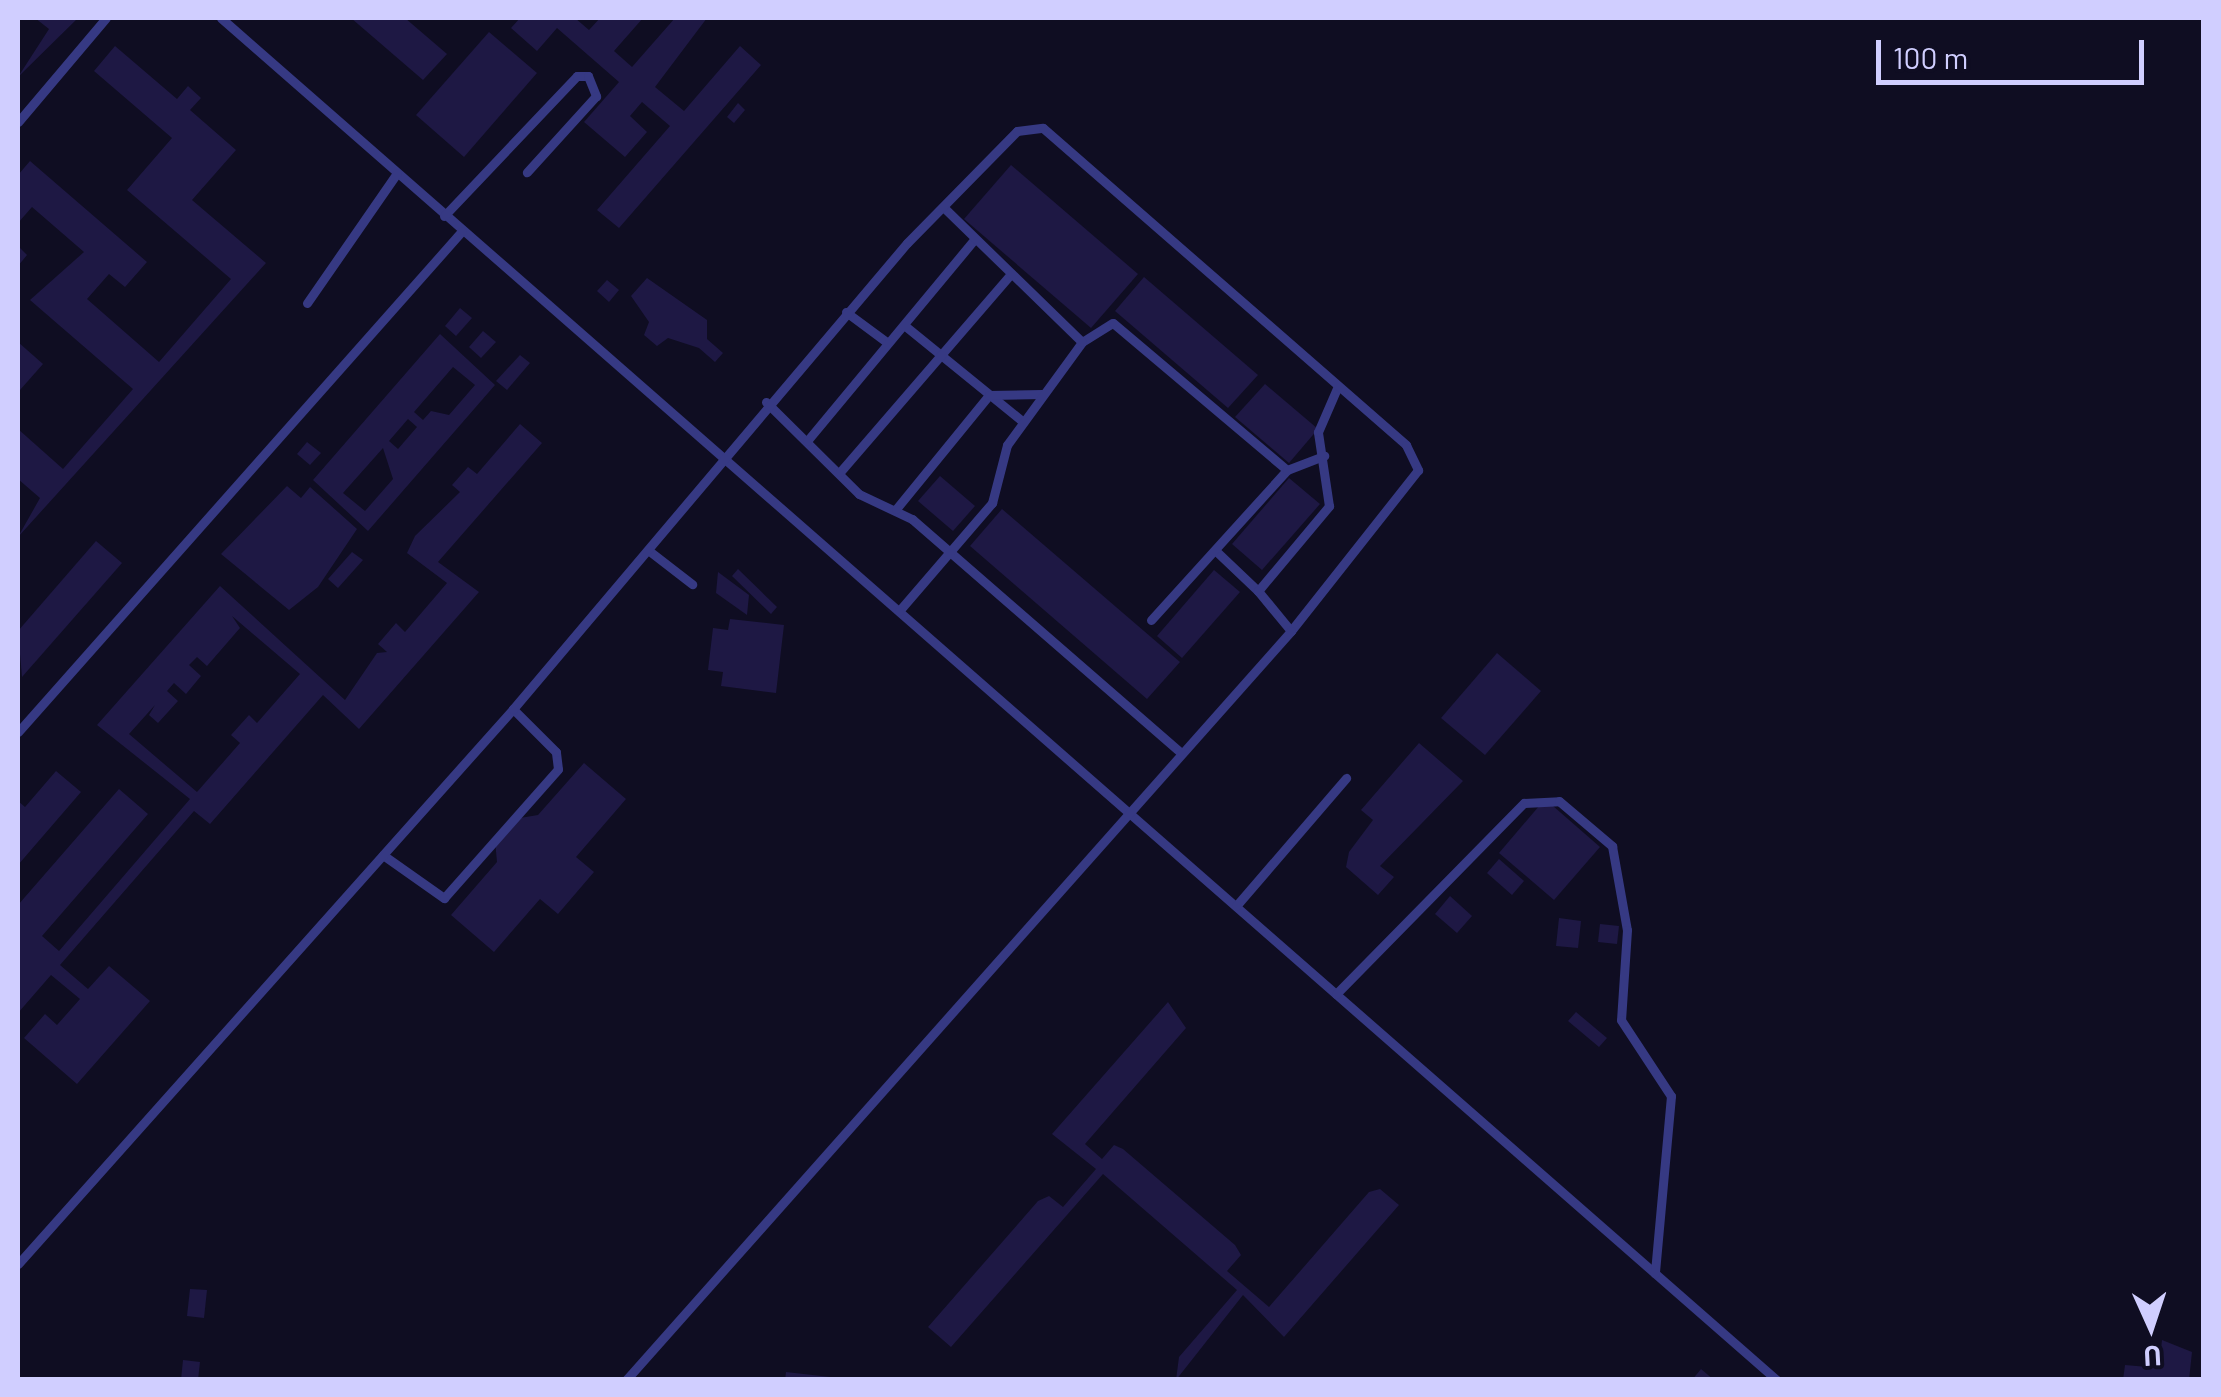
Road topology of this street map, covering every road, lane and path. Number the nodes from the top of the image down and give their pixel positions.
1 (106, 18) edge
2 (221, 18) edge
3 (18, 122) edge
4 (527, 172) dead end
5 (397, 173) junction
6 (945, 208) junction
7 (444, 216) junction
8 (462, 230) junction
9 (973, 241) junction
10 (1011, 274) junction
11 (307, 304) dead end
12 (846, 312) junction
13 (904, 324) junction
14 (885, 341) junction
15 (1082, 342) junction
16 (938, 353) junction
17 (1336, 388) junction
18 (1042, 394) junction
19 (989, 395) junction
20 (766, 402) junction
21 (1021, 420) junction
22 (807, 440) junction
23 (1324, 456) junction
24 (726, 457) junction
25 (1287, 470) junction
26 (840, 472) junction
27 (896, 509) junction
28 (648, 550) junction
29 (949, 550) junction
30 (1217, 552) junction
31 (692, 584) dead end
32 (1258, 591) junction
33 (899, 611) junction
34 (1151, 620) dead end
35 (1291, 631) junction
36 (514, 709) junction
37 (18, 732) edge
38 (1180, 752) junction
39 (1346, 778) dead end
40 (1132, 810) junction
41 (383, 855) junction
42 (1236, 906) junction
43 (1336, 994) junction
44 (18, 1264) edge
45 (1655, 1272) junction
46 (626, 1380) edge
47 (1777, 1380) edge

1 - 3 lane
2 - 5 lane
4 - 7 lane
5 - 7 lane
5 - 11 lane
6 - 9 lane
6 - 12 lane
6 - 17 lane
7 - 8 lane
8 - 24 lane
8 - 37 lane
9 - 10 lane
9 - 13 lane
10 - 15 lane
10 - 16 lane
12 - 14 lane
12 - 20 lane
13 - 14 lane
13 - 16 lane
14 - 22 lane
15 - 18 lane
15 - 25 lane
16 - 19 lane
16 - 26 lane
17 - 23 lane
17 - 35 lane
18 - 19 lane
18 - 21 lane
19 - 21 lane
19 - 27 lane
20 - 22 lane
20 - 24 lane
21 - 29 lane
22 - 26 lane
23 - 25 lane
23 - 32 lane
24 - 28 lane
24 - 33 lane
25 - 30 lane
26 - 27 lane
27 - 29 lane
28 - 31 lane
28 - 36 lane
29 - 33 lane
29 - 38 lane
30 - 32 lane
30 - 34 lane
32 - 35 lane
33 - 40 lane
35 - 38 lane
36 - 41 lane
36 - 41 lane
38 - 40 lane
39 - 42 lane
40 - 42 lane
40 - 46 lane
41 - 44 lane
42 - 43 lane
43 - 45 lane
43 - 45 lane
45 - 47 lane

